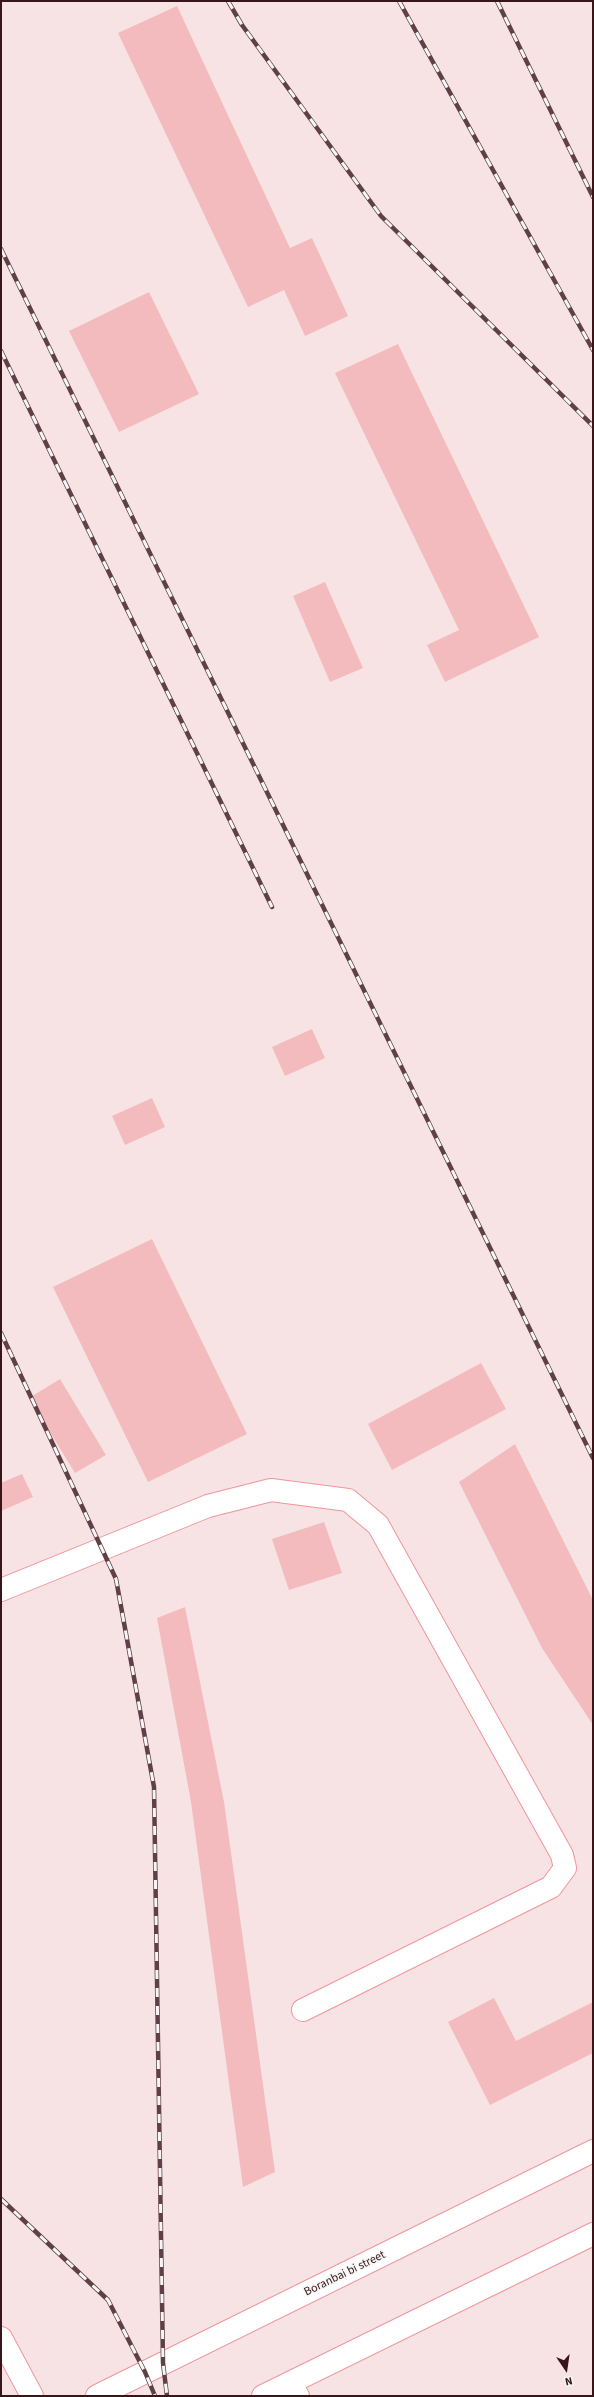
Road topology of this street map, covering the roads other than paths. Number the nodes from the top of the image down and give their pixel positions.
1 (1, 1590) edge
2 (303, 2010) dead end
3 (593, 2151) edge
4 (593, 2234) edge
5 (1, 2338) edge
6 (294, 2389) edge
7 (32, 2396) edge
8 (98, 2396) edge
9 (263, 2396) edge

1 - 2 main road
3 - 8 main road, Boranbai bi street
4 - 6 main road
5 - 7 main road
6 - 9 main road

